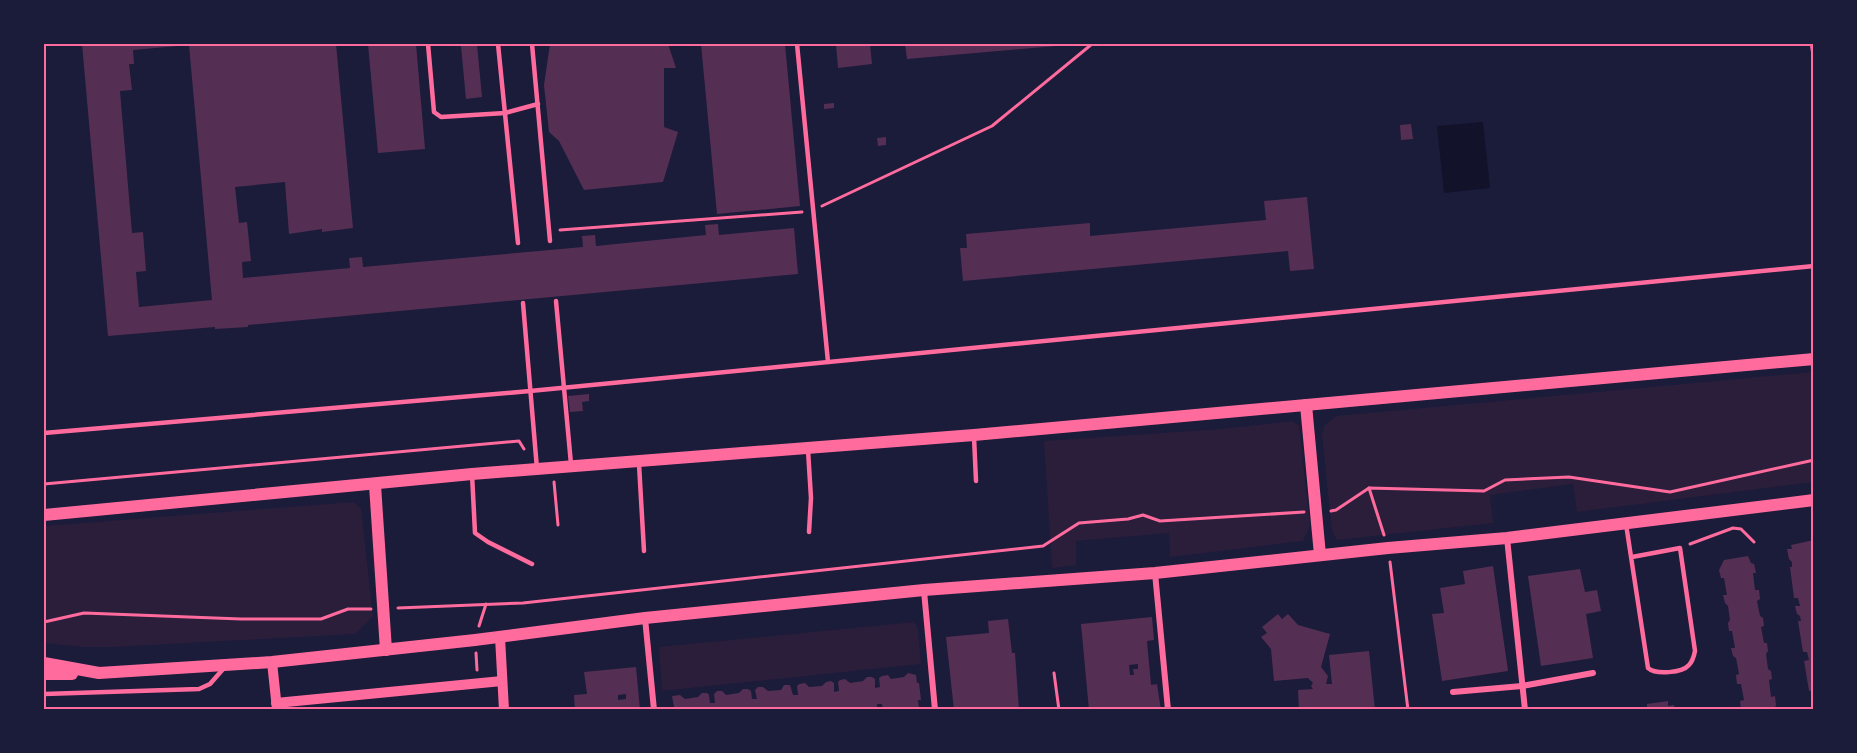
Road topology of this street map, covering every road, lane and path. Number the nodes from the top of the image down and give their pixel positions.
1 (428, 44) edge
2 (498, 44) edge
3 (532, 44) edge
4 (797, 44) edge
5 (1092, 44) edge
6 (1812, 44) edge
7 (1814, 57) edge
8 (538, 104) junction
9 (505, 113) junction
10 (813, 211) junction
11 (549, 230) junction
12 (550, 242) dead end
13 (518, 243) dead end
14 (1814, 266) edge
15 (556, 301) dead end
16 (523, 303) dead end
17 (1814, 359) edge
18 (828, 362) junction
19 (563, 387) junction
20 (530, 391) junction
21 (1306, 405) junction
22 (44, 433) edge
23 (974, 435) junction
24 (807, 448) junction
25 (1814, 460) edge
26 (638, 461) junction
27 (571, 466) junction
28 (553, 468) junction
29 (537, 469) junction
30 (472, 474) junction
31 (976, 481) dead end
32 (44, 484) edge
33 (375, 484) junction
34 (1369, 488) junction
35 (1814, 500) edge
36 (1317, 511) junction
37 (44, 515) edge
38 (1626, 523) junction
39 (558, 525) dead end
40 (809, 532) dead end
41 (1507, 538) junction
42 (1754, 542) dead end
43 (1388, 548) junction
44 (1680, 548) junction
45 (644, 551) dead end
46 (1320, 555) junction
47 (1632, 556) junction
48 (532, 564) dead end
49 (1155, 573) junction
50 (924, 590) junction
51 (383, 609) junction
52 (645, 618) junction
53 (44, 622) edge
54 (500, 637) junction
55 (386, 650) junction
56 (272, 662) junction
57 (44, 663) edge
58 (227, 665) junction
59 (99, 673) junction
60 (1054, 673) dead end
61 (44, 674) edge
62 (1593, 674) dead end
63 (502, 681) junction
64 (1522, 686) junction
65 (1453, 692) dead end
66 (44, 695) edge
67 (276, 706) edge
68 (504, 710) edge
69 (654, 710) edge
70 (935, 710) edge
71 (1059, 710) edge
72 (1168, 710) edge
73 (1407, 710) edge
74 (1525, 710) edge

1 - 9 lane
2 - 9 lane
3 - 8 lane
4 - 10 lane
5 - 10 path
6 - 7 lane
8 - 9 lane
8 - 11 lane
9 - 13 lane
10 - 11 path
10 - 18 lane
11 - 12 lane
14 - 18 lane
15 - 19 lane
16 - 20 lane
17 - 21 main road
18 - 19 lane
19 - 20 lane
19 - 27 lane
20 - 22 lane
20 - 29 lane
21 - 23 main road
21 - 36 main road
23 - 24 main road
23 - 31 lane
24 - 26 main road
24 - 40 lane
25 - 34 path
26 - 27 main road
26 - 45 lane
27 - 28 main road
28 - 29 main road
28 - 39 path
29 - 30 main road
29 - 32 path
30 - 33 main road
30 - 48 lane
33 - 37 main road
33 - 51 main road
34 - 36 path
34 - 43 path
35 - 38 main road
36 - 46 main road
36 - 51 path
38 - 41 main road
38 - 47 lane
41 - 43 main road
41 - 64 street
42 - 44 path
43 - 46 main road
43 - 73 path
44 - 47 lane
44 - 47 lane
46 - 49 main road
49 - 50 main road
49 - 72 street
50 - 52 main road
50 - 70 street
51 - 53 path
51 - 55 main road
52 - 54 main road
52 - 69 street
54 - 55 main road
54 - 63 street
55 - 56 main road
56 - 58 main road
56 - 67 street
57 - 59 main road
58 - 59 main road
58 - 66 lane
59 - 61 main road
60 - 71 path
62 - 64 street
63 - 67 street
63 - 68 street
64 - 65 street
64 - 74 street

